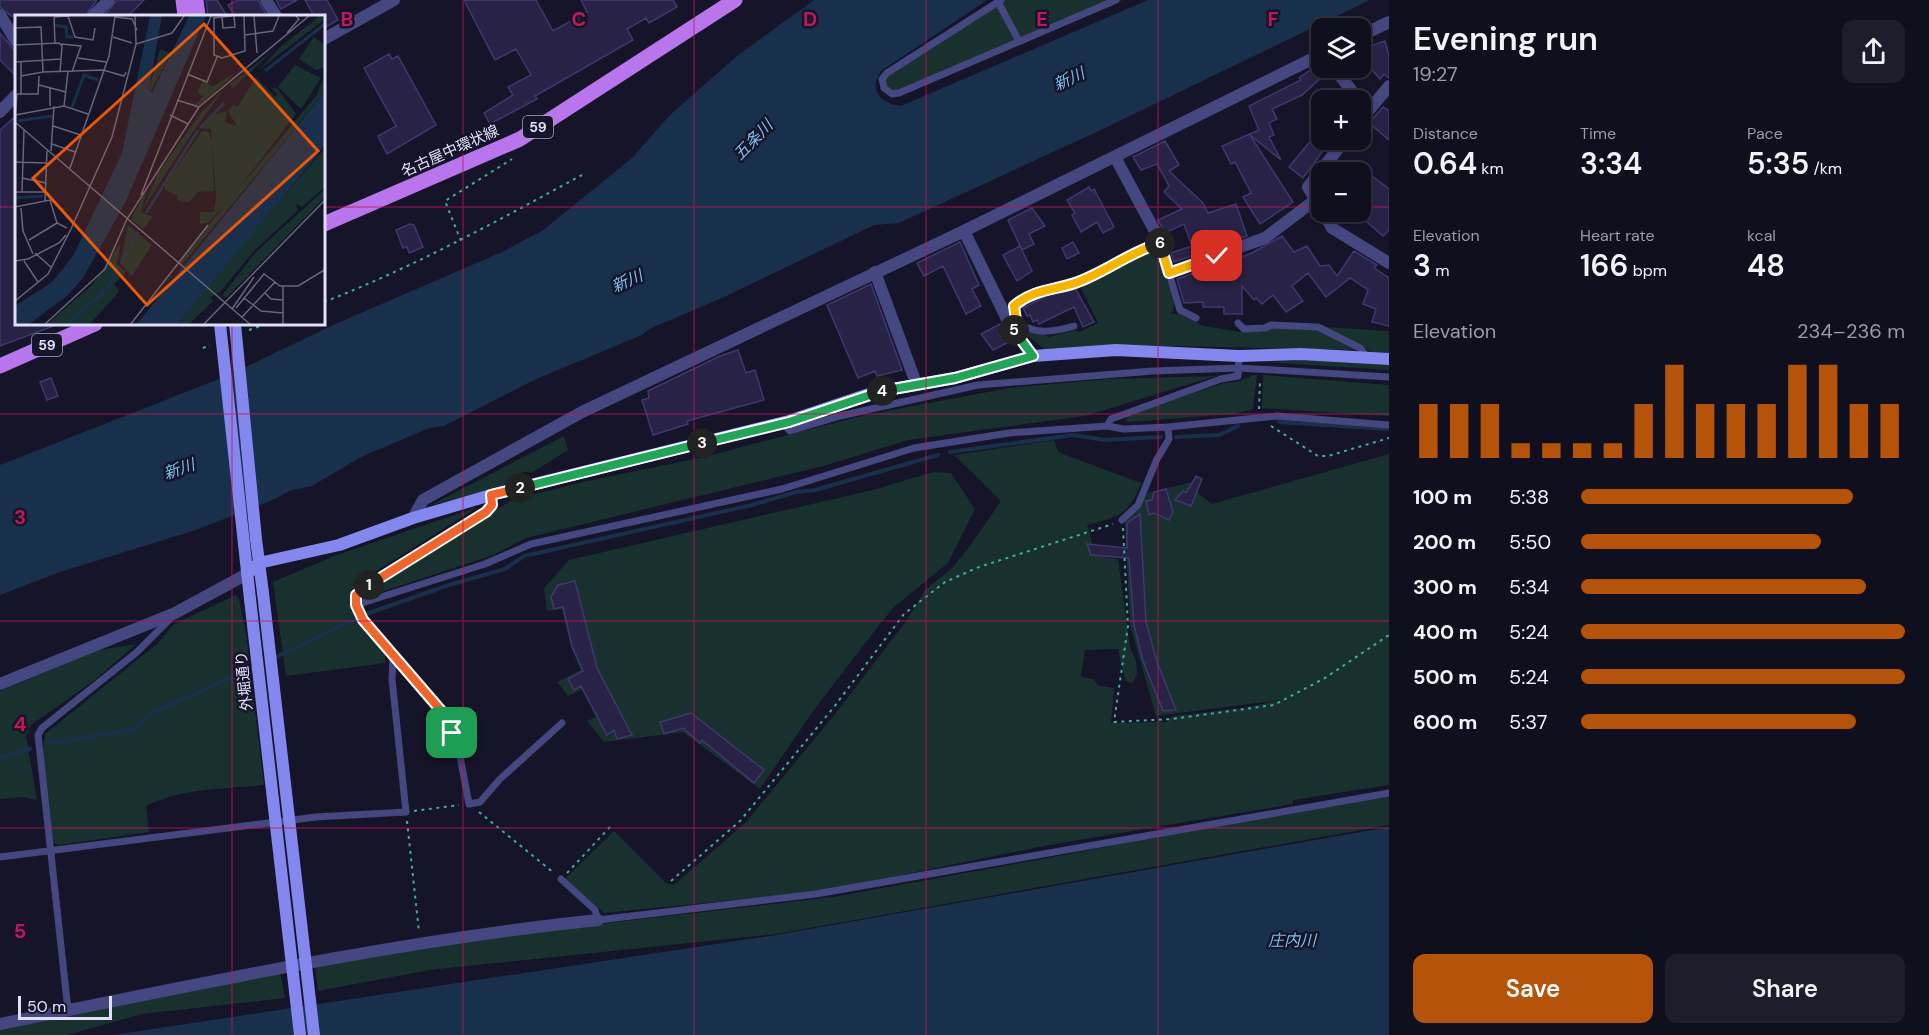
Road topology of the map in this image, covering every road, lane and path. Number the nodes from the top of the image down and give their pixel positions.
1 (110, 0) edge
2 (183, 0) edge
3 (196, 0) edge
4 (266, 0) edge
5 (392, 0) edge
6 (735, 0) edge
7 (1116, 0) edge
8 (999, 1) edge
9 (0, 15) edge
10 (94, 15) edge
11 (185, 15) edge
12 (198, 15) edge
13 (275, 15) edge
14 (1389, 22) edge
15 (1371, 31) edge
16 (326, 38) edge
17 (15, 39) edge
18 (1019, 41) junction
19 (1311, 59) edge
20 (1389, 86) edge
21 (15, 96) edge
22 (1371, 101) edge
23 (0, 112) edge
24 (520, 139) junction
25 (1337, 150) edge
26 (1115, 157) junction
27 (1327, 162) edge
28 (582, 175) dead end
29 (1311, 204) edge
30 (1329, 222) edge
31 (326, 223) edge
32 (964, 231) junction
33 (461, 241) junction
34 (1160, 243) junction
35 (1389, 263) edge
36 (874, 272) junction
37 (1169, 273) junction
38 (326, 301) edge
39 (1196, 318) dead end
40 (1239, 323) dead end
41 (90, 326) edge
42 (220, 326) edge
43 (235, 326) edge
44 (1016, 326) junction
45 (1074, 326) dead end
46 (1033, 356) junction
47 (1367, 357) junction
48 (1389, 359) edge
49 (1239, 362) junction
50 (0, 366) edge
51 (1260, 369) junction
52 (1389, 377) edge
53 (916, 383) junction
54 (1259, 419) junction
55 (782, 423) junction
56 (1389, 425) edge
57 (1107, 426) junction
58 (1168, 427) junction
59 (1389, 438) edge
60 (491, 495) junction
61 (413, 518) junction
62 (1122, 520) junction
63 (259, 563) junction
64 (247, 574) junction
65 (356, 605) junction
66 (176, 613) junction
67 (1389, 635) edge
68 (393, 657) junction
69 (0, 684) edge
70 (562, 723) dead end
71 (1389, 793) edge
72 (469, 804) junction
73 (406, 812) junction
74 (610, 827) dead end
75 (50, 852) junction
76 (0, 857) edge
77 (561, 879) junction
78 (671, 881) dead end
79 (598, 920) junction
80 (420, 942) junction
81 (68, 1010) junction
82 (0, 1024) edge
83 (300, 1035) edge
84 (314, 1035) edge

1 - 10 street
2 - 11 main road
3 - 12 main road
4 - 13 street
5 - 16 street
6 - 24 main road, 名古屋中環状線 / 59
7 - 18 lane
8 - 18 lane
8 - 18 lane
9 - 17 street
14 - 15 street
19 - 26 street
20 - 22 street
21 - 23 street
24 - 31 main road, 名古屋中環状線 / 59
24 - 33 path
25 - 27 street
26 - 32 street
26 - 34 street
28 - 33 path
29 - 37 street
30 - 35 street
32 - 36 street
32 - 44 street
33 - 38 path
34 - 37 street
34 - 44 lane
36 - 53 street
36 - 61 street
37 - 39 lane
40 - 47 lane
41 - 50 main road, 59
42 - 64 main road, 外堀通り, bridge
43 - 63 main road, 外堀通り, bridge
44 - 45 lane
44 - 46 street
46 - 49 main road
46 - 53 main road
47 - 48 main road
47 - 49 main road
49 - 51 lane
49 - 55 lane
49 - 57 lane
51 - 52 lane
51 - 54 path
53 - 55 main road
54 - 56 lane
54 - 58 lane
54 - 59 path
55 - 60 main road
57 - 58 lane
57 - 65 lane
58 - 62 lane
60 - 61 main road
60 - 65 lane
61 - 63 main road
62 - 67 path
62 - 78 path
63 - 64 main road
63 - 84 main road, 外堀通り, bridge
64 - 66 street
64 - 83 main road, 外堀通り, bridge
65 - 68 lane
66 - 69 street
66 - 75 lane
68 - 72 lane
68 - 73 lane
70 - 72 lane
71 - 79 lane
72 - 73 path
72 - 77 path
73 - 75 lane
73 - 80 path
74 - 77 path
75 - 76 lane
75 - 81 lane
77 - 79 lane
79 - 80 street
80 - 81 street
81 - 82 street

